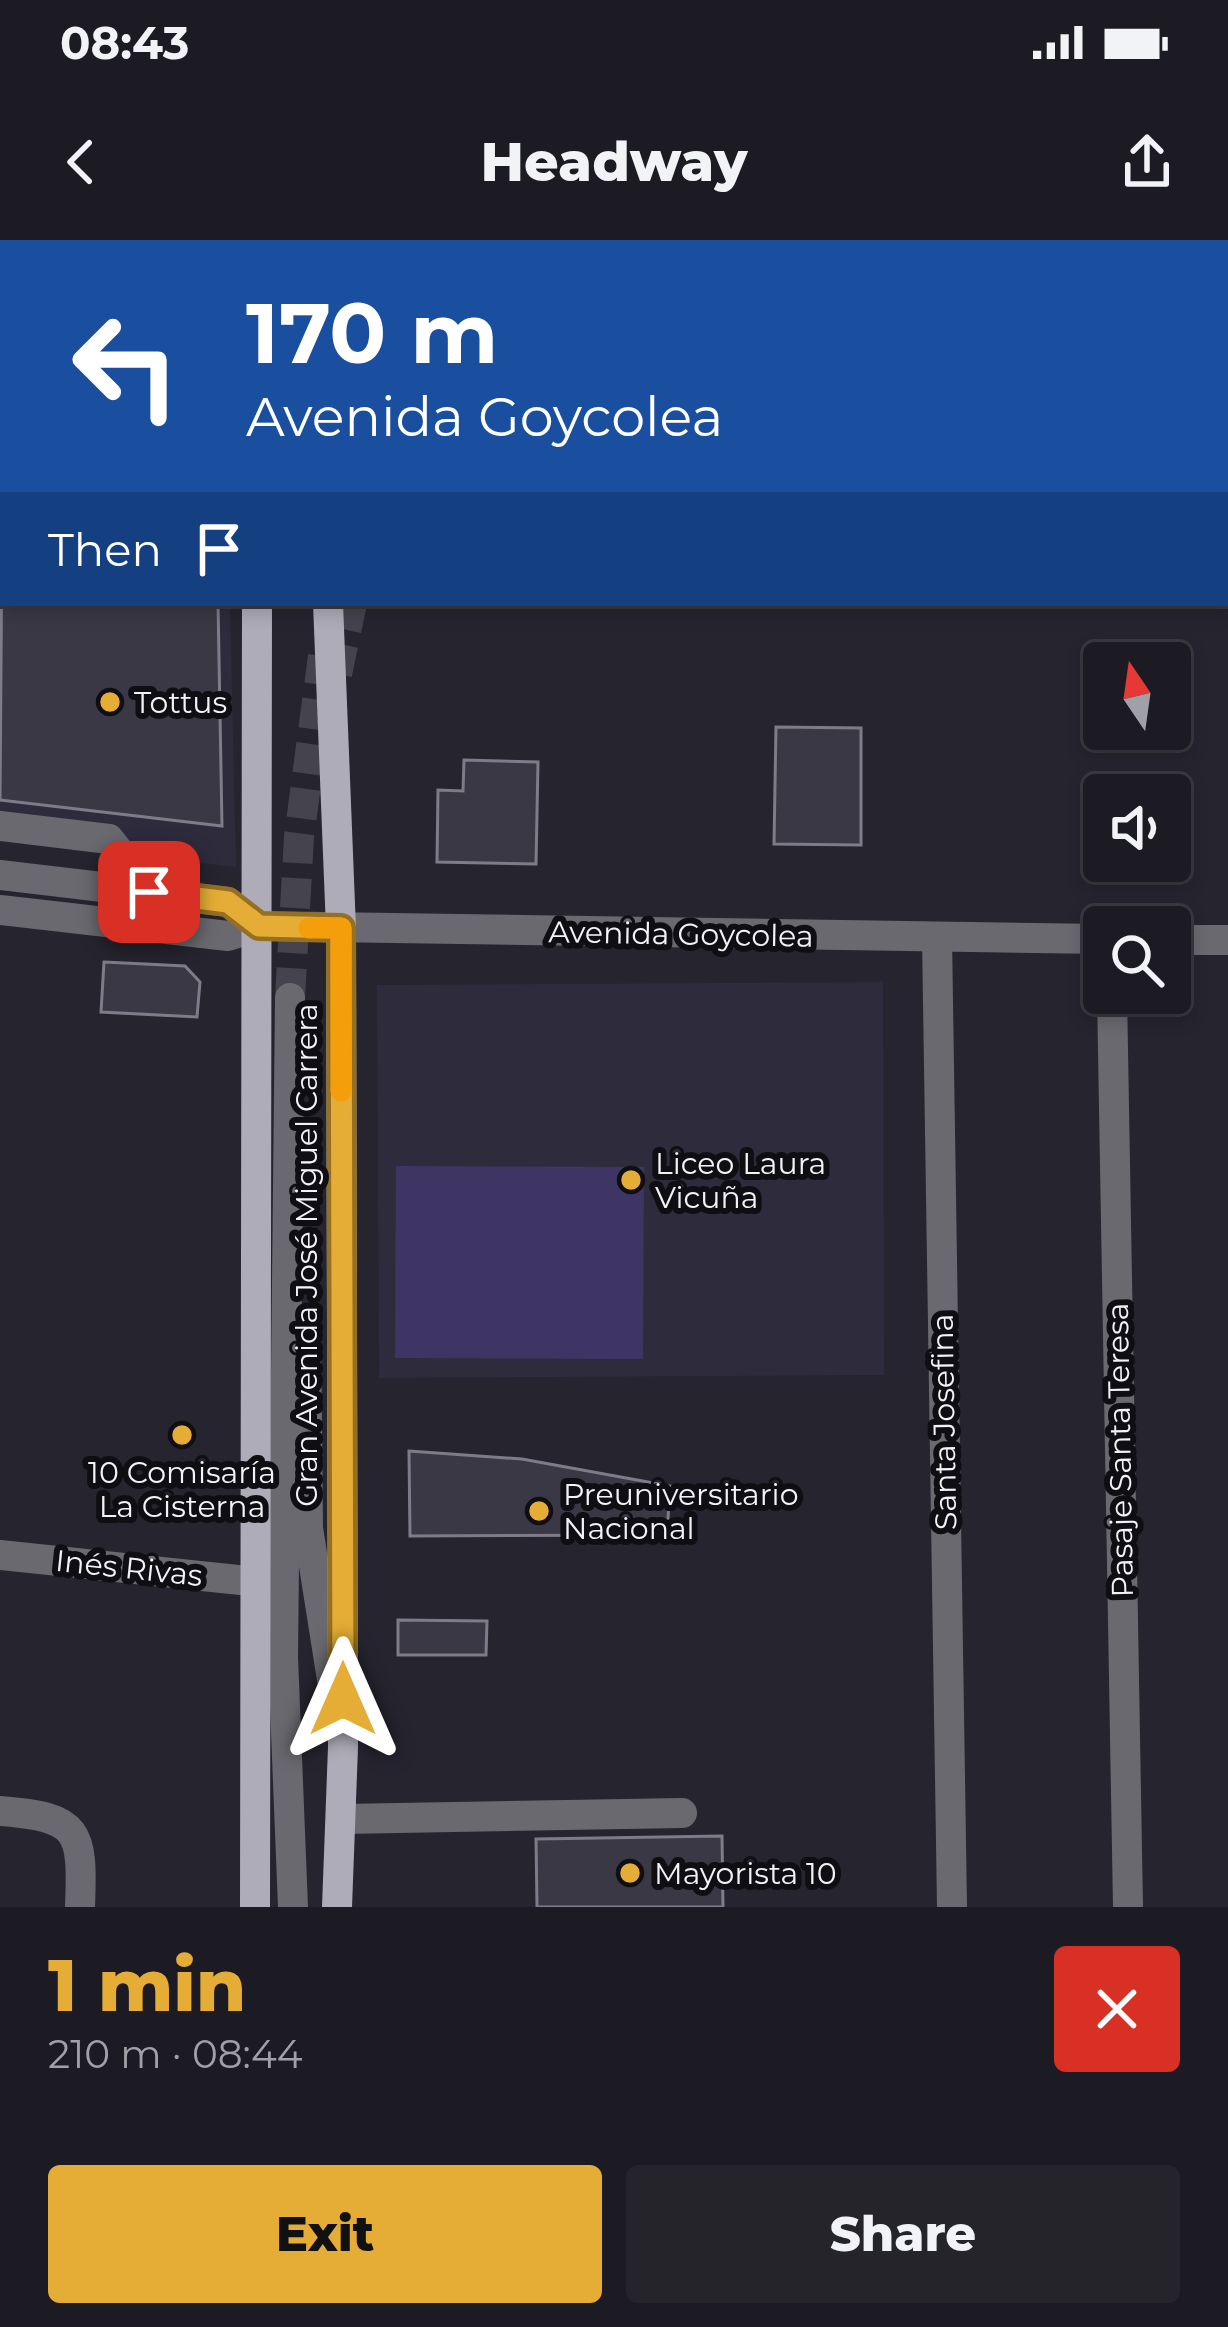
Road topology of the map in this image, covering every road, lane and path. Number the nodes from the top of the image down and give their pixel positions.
1 (256, 606) edge
2 (328, 606) edge
3 (0, 826) edge
4 (0, 874) edge
5 (117, 889) junction
6 (0, 910) edge
7 (259, 926) junction
8 (341, 928) junction
9 (937, 937) junction
10 (1083, 939) edge
11 (1191, 940) edge
12 (1228, 940) edge
13 (1112, 1014) edge
14 (0, 1556) edge
15 (258, 1582) junction
16 (343, 1747) junction
17 (0, 1810) edge
18 (682, 1813) dead end
19 (342, 1819) junction
20 (80, 1907) edge
21 (255, 1907) edge
22 (293, 1907) edge
23 (337, 1907) edge
24 (952, 1907) edge
25 (1129, 1907) edge

1 - 7 main road, Gran Avenida José Miguel Carrera
2 - 8 main road, Gran Avenida José Miguel Carrera
3 - 5 street
4 - 5 street, Avenida Goycolea
5 - 7 street, Avenida Goycolea
6 - 7 street, Avenida Goycolea
7 - 8 street, Avenida Goycolea
7 - 15 main road, Gran Avenida José Miguel Carrera
8 - 9 street, Avenida Goycolea
8 - 16 main road, Gran Avenida José Miguel Carrera
9 - 10 street, Avenida Goycolea
9 - 24 street, Santa Josefina
11 - 12 street
13 - 25 street, Pasaje Santa Teresa
14 - 15 street, Inés Rivas
15 - 21 main road, Gran Avenida José Miguel Carrera
16 - 19 main road, Gran Avenida José Miguel Carrera
16 - 22 street
17 - 20 street
18 - 19 street
19 - 23 main road, Gran Avenida José Miguel Carrera

